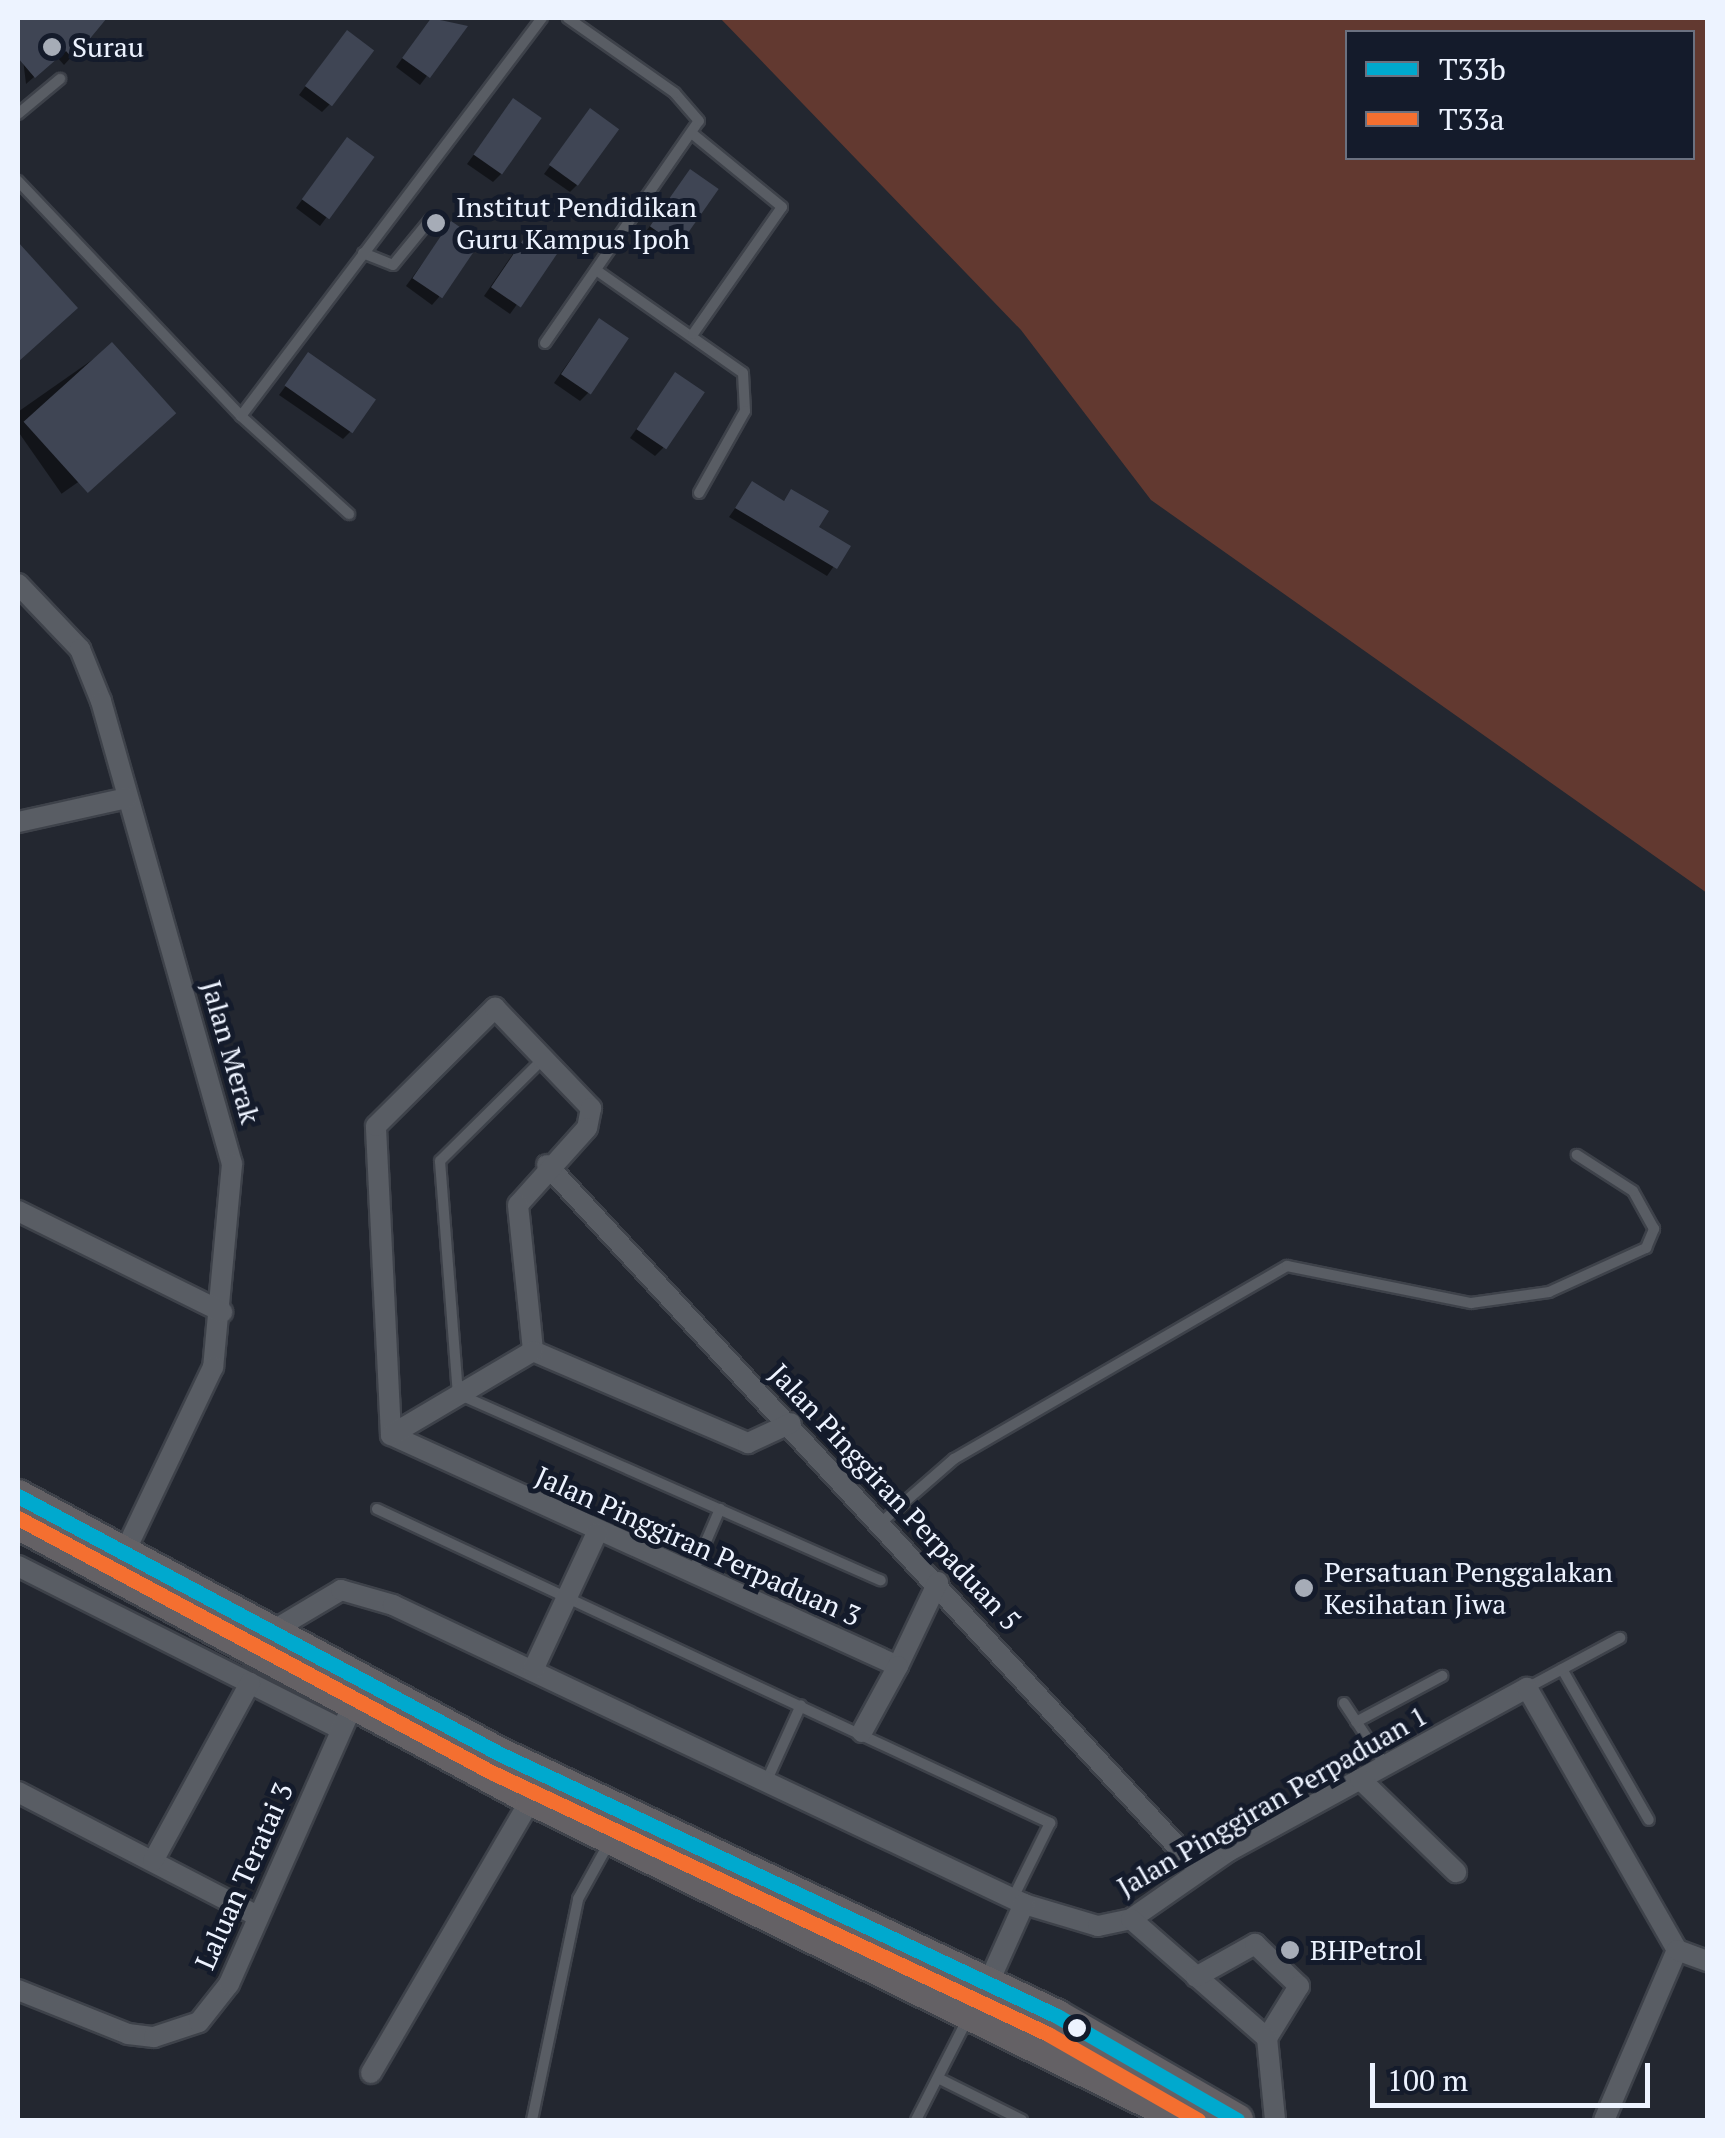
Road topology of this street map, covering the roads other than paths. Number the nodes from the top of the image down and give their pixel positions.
1 (542, 18) edge
2 (568, 18) edge
3 (60, 79) dead end
4 (18, 114) edge
5 (694, 135) junction
6 (18, 181) edge
7 (430, 220) dead end
8 (363, 253) junction
9 (596, 270) junction
10 (693, 334) junction
11 (545, 343) dead end
12 (241, 416) junction
13 (699, 493) dead end
14 (349, 514) dead end
15 (18, 584) edge
16 (127, 798) junction
17 (18, 822) edge
18 (544, 1057) junction
19 (1577, 1155) dead end
20 (547, 1165) junction
21 (18, 1210) edge
22 (222, 1312) junction
23 (533, 1352) junction
24 (458, 1394) junction
25 (791, 1423) junction
26 (390, 1435) junction
27 (18, 1496) edge
28 (377, 1509) dead end
29 (720, 1509) junction
30 (884, 1520) junction
31 (18, 1523) edge
32 (596, 1533) junction
33 (124, 1554) junction
34 (18, 1566) edge
35 (692, 1575) junction
36 (881, 1581) dead end
37 (938, 1582) junction
38 (564, 1599) junction
39 (274, 1630) junction
40 (1620, 1638) dead end
41 (898, 1666) junction
42 (1562, 1669) junction
43 (533, 1670) junction
44 (1442, 1676) dead end
45 (250, 1683) junction
46 (1526, 1688) junction
47 (1344, 1704) dead end
48 (352, 1705) junction
49 (801, 1705) junction
50 (1356, 1722) junction
51 (862, 1732) junction
52 (500, 1754) junction
53 (1385, 1765) junction
54 (1360, 1779) junction
55 (767, 1780) junction
56 (18, 1792) edge
57 (531, 1799) junction
58 (1649, 1820) dead end
59 (614, 1836) junction
60 (685, 1842) junction
61 (154, 1861) junction
62 (1199, 1870) junction
63 (1456, 1872) dead end
64 (1018, 1901) junction
65 (253, 1914) junction
66 (1131, 1919) junction
67 (1677, 1950) junction
68 (1708, 1961) edge
69 (1196, 1977) junction
70 (18, 1990) edge
71 (980, 1997) junction
72 (1267, 2038) junction
73 (370, 2073) dead end
74 (938, 2078) junction
75 (532, 2120) edge
76 (916, 2120) edge
77 (1022, 2120) edge
78 (1185, 2120) edge
79 (1238, 2120) edge
80 (1275, 2120) edge
81 (1604, 2120) edge

1 - 8 lane
2 - 5 lane
3 - 4 lane
5 - 9 lane
5 - 10 lane
6 - 12 lane
7 - 8 lane
8 - 12 lane
9 - 10 lane
9 - 11 lane
10 - 13 lane
12 - 14 lane
15 - 16 street, Jalan Merak
16 - 17 street
16 - 22 street, Jalan Merak
18 - 20 street
18 - 24 lane
18 - 26 street
19 - 30 lane
20 - 23 street
20 - 25 street, Jalan Pinggiran Perpaduan 5
21 - 22 street
22 - 33 street, Jalan Merak
23 - 24 street
23 - 25 street
24 - 26 street
24 - 29 lane
25 - 30 street, Jalan Pinggiran Perpaduan 5
26 - 32 street, Jalan Pinggiran Perpaduan 3
27 - 33 main road
28 - 38 lane
29 - 35 lane
29 - 36 lane
30 - 37 street, Jalan Pinggiran Perpaduan 5
31 - 48 main road
32 - 35 street, Jalan Pinggiran Perpaduan 3
32 - 38 street
33 - 39 main road
34 - 45 street
35 - 41 street, Jalan Pinggiran Perpaduan 3
37 - 41 street
37 - 62 street, Jalan Pinggiran Perpaduan 5
38 - 43 street
38 - 49 lane
39 - 43 street, Jalan Pinggiran Perpaduan 1
39 - 48 main road
40 - 42 lane
41 - 51 street
42 - 46 lane
42 - 58 lane
43 - 55 street, Jalan Pinggiran Perpaduan 1
44 - 50 lane
45 - 48 street
45 - 61 street
46 - 53 street, Jalan Pinggiran Perpaduan 1
46 - 67 street
47 - 50 lane
48 - 52 main road
48 - 57 main road
48 - 65 street, Laluan Teratai 3
49 - 51 lane
49 - 55 lane
50 - 53 lane
51 - 64 lane
52 - 59 main road
52 - 60 main road
53 - 54 street, Jalan Pinggiran Perpaduan 1
54 - 62 street, Jalan Pinggiran Perpaduan 1
54 - 63 street
55 - 64 street, Jalan Pinggiran Perpaduan 1
56 - 61 street
57 - 59 main road
57 - 73 street
59 - 60 main road
59 - 71 main road
59 - 75 lane
60 - 71 main road
61 - 65 street
62 - 66 street, Jalan Pinggiran Perpaduan 1
64 - 66 street, Jalan Pinggiran Perpaduan 1
64 - 71 street
65 - 70 street, Laluan Teratai 3
66 - 69 street
67 - 68 street
67 - 81 street
69 - 72 street
69 - 72 street
71 - 74 lane
71 - 78 main road
71 - 79 main road
72 - 80 street
74 - 76 lane
74 - 77 lane

